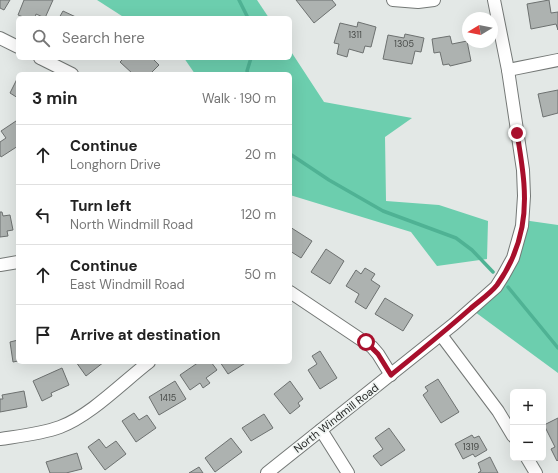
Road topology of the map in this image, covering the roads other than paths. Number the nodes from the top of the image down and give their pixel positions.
1 (393, 0) edge
2 (434, 0) edge
3 (494, 0) edge
4 (1, 42) edge
5 (16, 46) edge
6 (44, 60) edge
7 (558, 60) edge
8 (508, 70) junction
9 (68, 72) edge
10 (16, 262) edge
11 (0, 266) edge
12 (292, 293) edge
13 (441, 335) junction
14 (146, 364) edge
15 (391, 375) junction
16 (321, 430) junction
17 (510, 431) edge
18 (0, 439) edge
19 (529, 461) edge
20 (267, 473) edge
21 (348, 473) edge
22 (536, 473) edge

1 - 2 street
3 - 8 street, North Windmill Road
4 - 5 street
6 - 9 street
7 - 8 street
8 - 13 street, North Windmill Road
10 - 11 street
12 - 15 street
13 - 15 street, North Windmill Road
13 - 17 street
14 - 18 street
15 - 16 street, North Windmill Road
16 - 20 street, North Windmill Road
16 - 21 street
19 - 22 street

